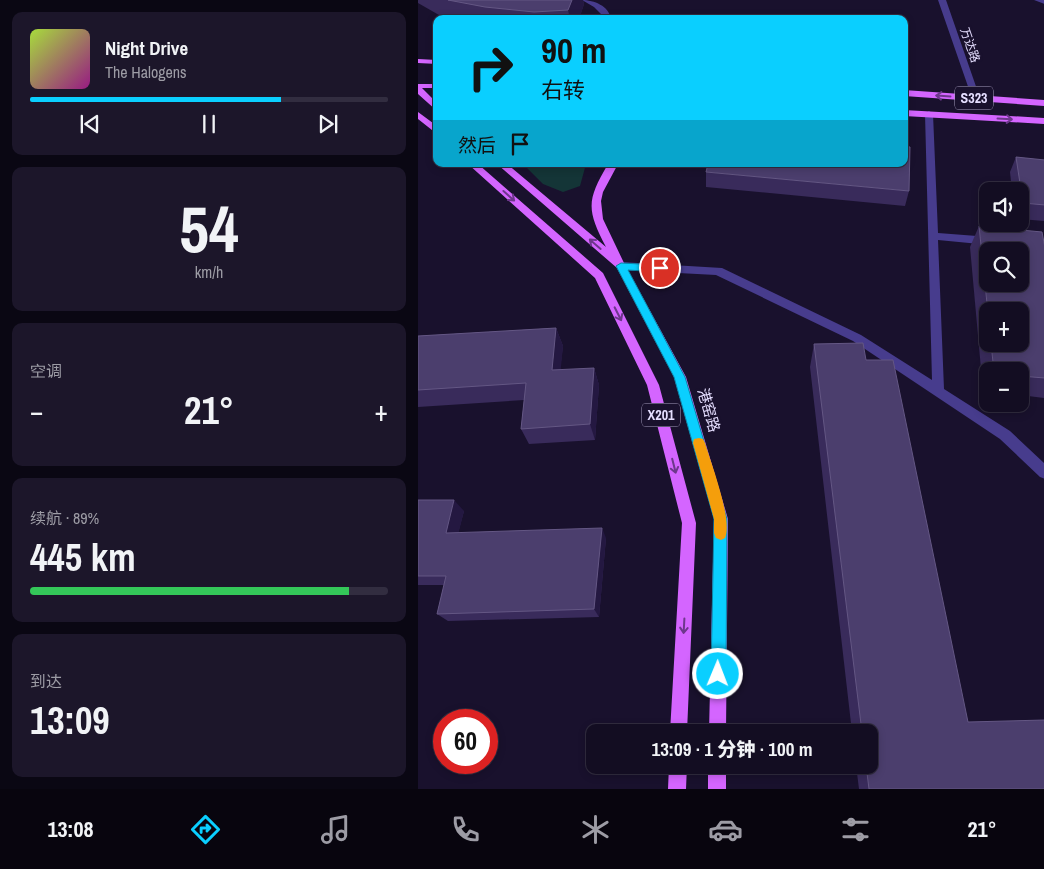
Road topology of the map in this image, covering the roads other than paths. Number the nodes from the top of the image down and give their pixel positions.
1 (586, 0) edge
2 (942, 0) edge
3 (1038, 0) edge
4 (1044, 2) edge
5 (606, 15) edge
6 (418, 61) edge
7 (433, 62) edge
8 (433, 86) edge
9 (418, 87) edge
10 (908, 93) edge
11 (976, 98) junction
12 (1044, 103) edge
13 (433, 104) edge
14 (908, 113) edge
15 (929, 114) junction
16 (418, 115) edge
17 (1044, 121) edge
18 (433, 128) edge
19 (476, 167) edge
20 (506, 167) edge
21 (611, 167) edge
22 (933, 236) junction
23 (998, 242) edge
24 (621, 266) junction
25 (938, 391) junction
26 (1044, 473) edge
27 (679, 724) edge
28 (718, 724) edge
29 (678, 774) edge
30 (717, 774) edge
31 (677, 789) edge
32 (717, 789) edge

1 - 5 street
2 - 11 street, 万达路
3 - 4 street
6 - 7 main road
8 - 9 main road
9 - 13 main road
11 -> 10 main road, S323
11 - 12 main road, S323
14 - 15 main road, S323
15 -> 17 main road, S323
15 - 22 street
16 - 18 main road
19 -> 27 main road, X201
24 -> 20 main road, 港窑路 / X201
21 - 24 main road
22 - 23 street
22 - 25 street
24 - 25 street
24 - 28 main road, 港窑路 / X201
25 - 26 street
29 - 31 main road
30 - 32 main road

